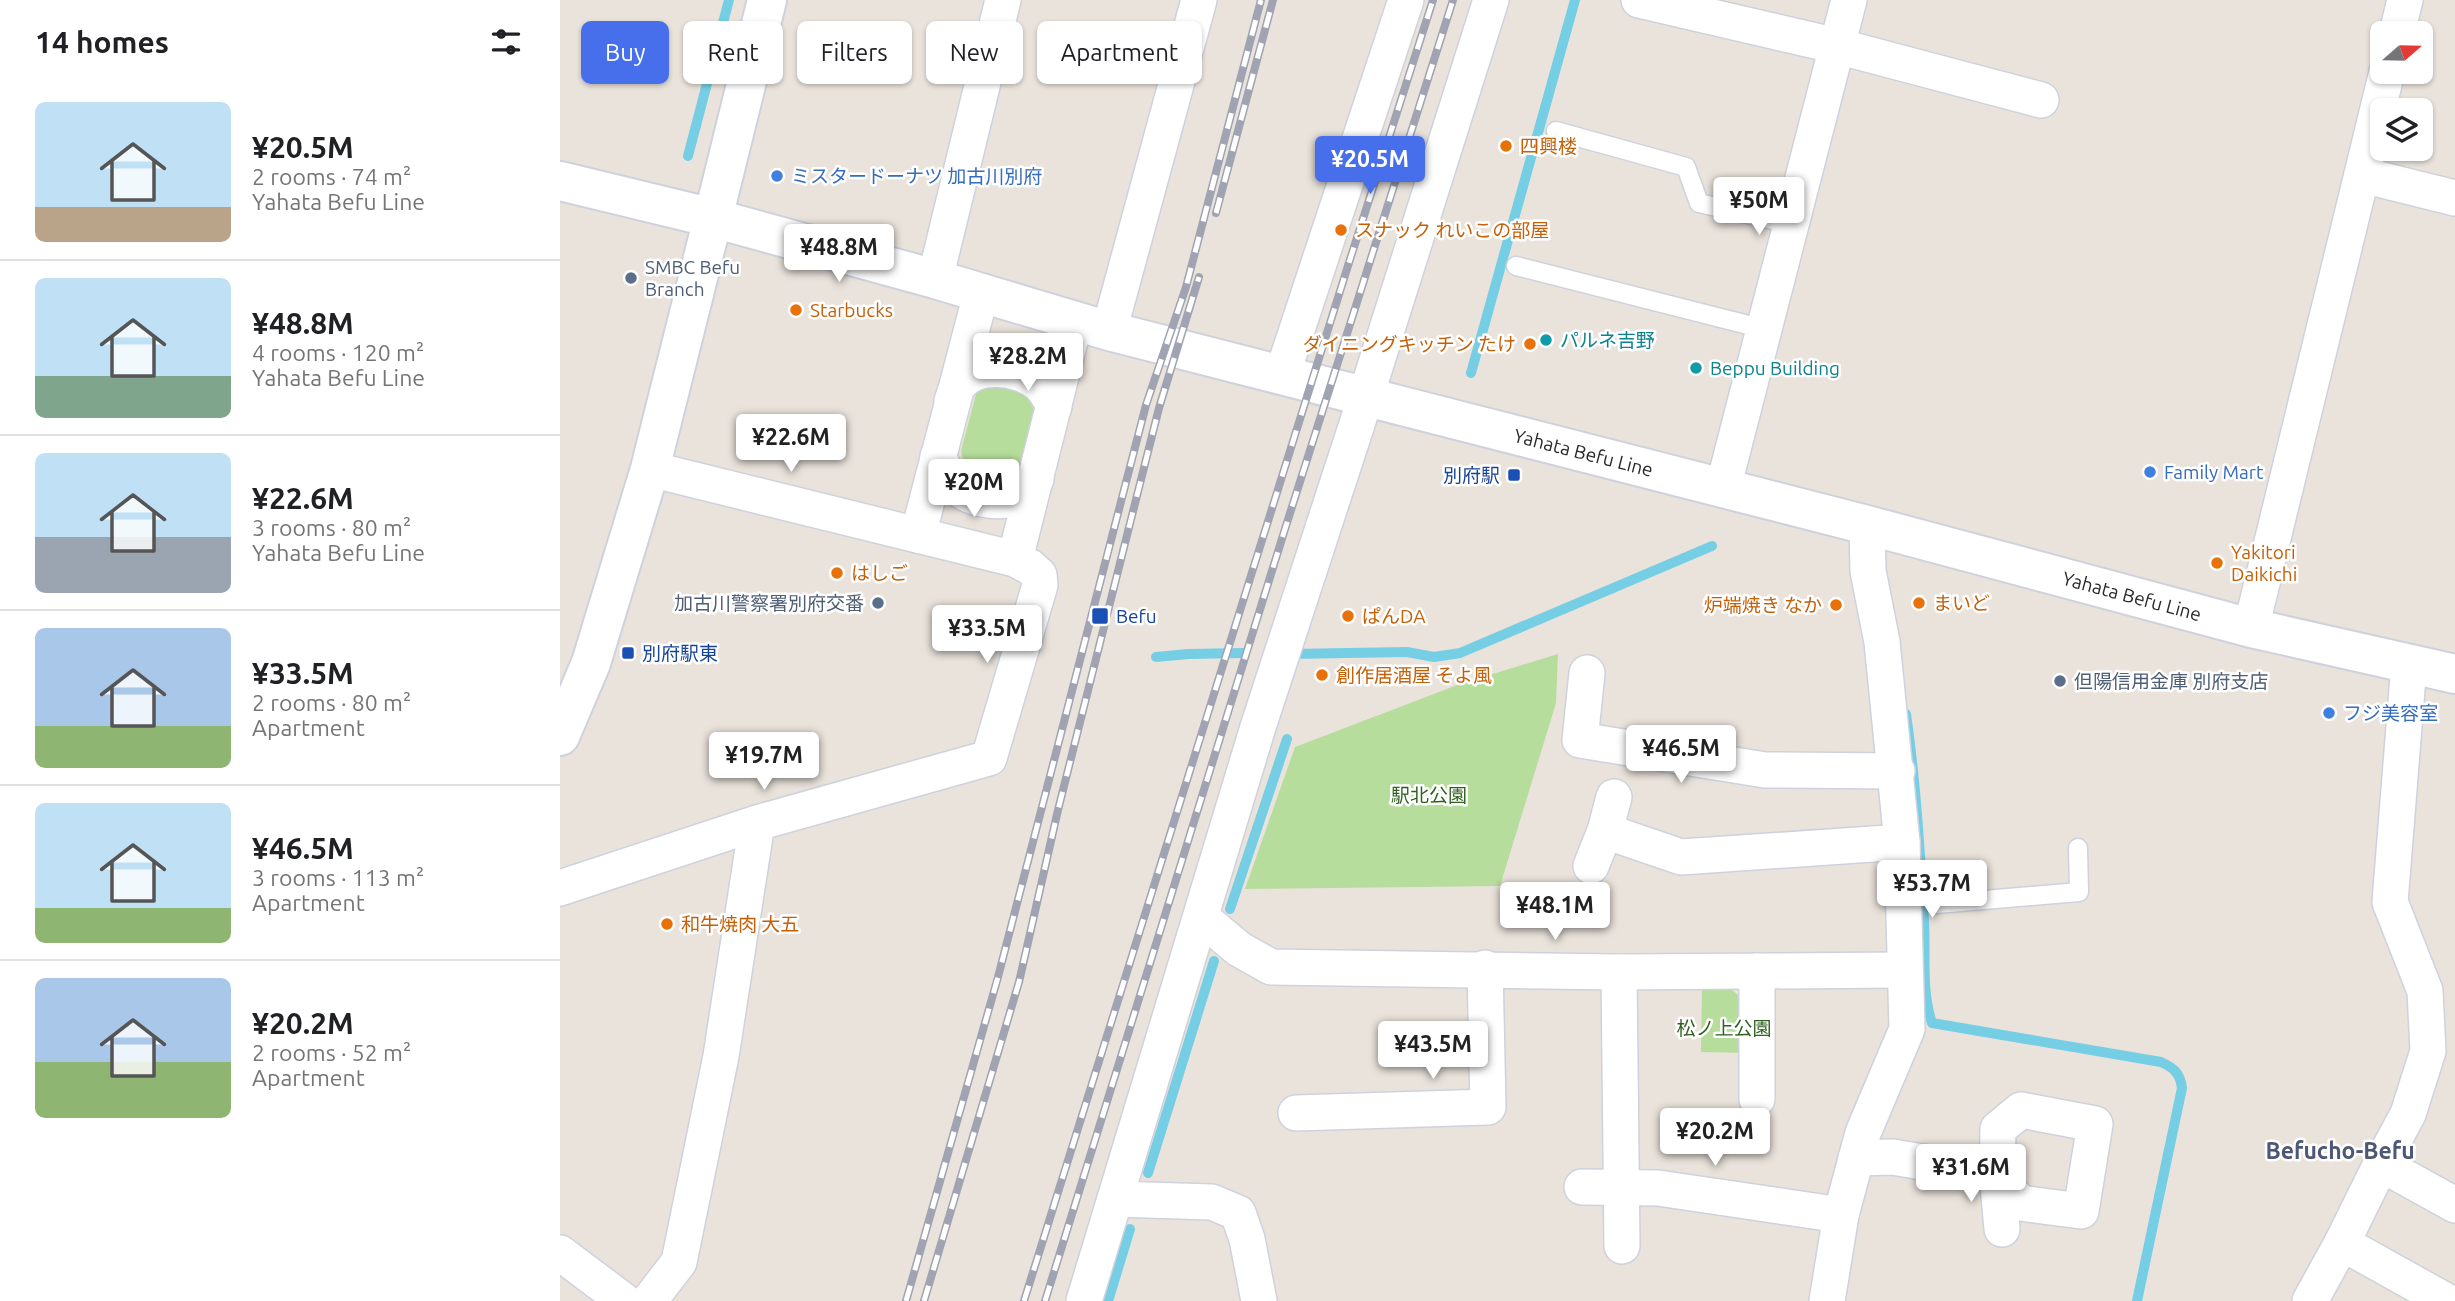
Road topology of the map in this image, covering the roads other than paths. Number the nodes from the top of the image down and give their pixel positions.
1 (767, 0) edge
2 (1003, 0) edge
3 (1199, 0) edge
4 (1406, 0) edge
5 (1491, 0) edge
6 (1849, 0) edge
7 (2405, 0) edge
8 (1651, 12) edge
9 (2400, 21) edge
10 (1837, 46) junction
11 (2385, 84) edge
12 (2041, 100) dead end
13 (1556, 131) dead end
14 (2362, 175) junction
15 (560, 181) edge
16 (2455, 198) edge
17 (713, 218) junction
18 (1791, 225) junction
19 (1516, 266) dead end
20 (935, 279) junction
21 (981, 293) junction
22 (1092, 326) junction
23 (1764, 328) junction
24 (1282, 375) junction
25 (1366, 395) junction
26 (952, 401) junction
27 (1054, 406) junction
28 (938, 456) junction
29 (650, 468) junction
30 (1037, 479) junction
31 (1723, 488) junction
32 (1867, 525) junction
33 (918, 535) junction
34 (1015, 559) junction
35 (2250, 628) junction
36 (2409, 664) junction
37 (1587, 673) dead end
38 (2455, 674) edge
39 (560, 736) edge
40 (1897, 771) junction
41 (1614, 797) dead end
42 (757, 822) junction
43 (1605, 831) junction
44 (1902, 842) junction
45 (2078, 848) dead end
46 (1591, 866) dead end
47 (560, 888) edge
48 (1917, 904) junction
49 (1202, 918) junction
50 (1485, 968) junction
51 (1757, 971) junction
52 (1905, 971) junction
53 (1619, 972) junction
54 (1758, 1099) dead end
55 (1296, 1113) dead end
56 (1856, 1158) junction
57 (2381, 1164) junction
58 (1583, 1187) dead end
59 (1621, 1188) junction
60 (1115, 1199) junction
61 (2455, 1205) edge
62 (1841, 1215) junction
63 (2001, 1229) dead end
64 (2342, 1243) junction
65 (1622, 1246) dead end
66 (560, 1253) edge
67 (624, 1301) edge
68 (649, 1301) edge
69 (1084, 1301) edge
70 (1259, 1301) edge
71 (1827, 1301) edge
72 (2310, 1301) edge
73 (2446, 1301) edge

1 - 17 main road
2 - 20 street
3 - 22 street
4 - 24 street
5 - 25 street
6 - 10 street
7 - 9 street
8 - 10 street
10 - 12 street
10 - 18 street
11 - 14 street
13 - 18 lane
14 - 16 street
14 - 35 street
15 - 17 main road, Yahata Befu Line
17 - 20 main road, Yahata Befu Line
17 - 29 main road
18 - 23 street
19 - 23 lane
20 - 21 main road, Yahata Befu Line
21 - 22 main road, Yahata Befu Line
21 - 26 street
22 - 24 main road, Yahata Befu Line
22 - 27 street
23 - 31 street
24 - 25 main road, Yahata Befu Line
25 - 31 main road, Yahata Befu Line
25 - 49 street
26 - 27 street
26 - 28 street
27 - 30 street
28 - 30 street
28 - 33 street
29 - 33 street
29 - 39 main road
30 - 34 street
31 - 32 main road, Yahata Befu Line
32 - 35 main road, Yahata Befu Line
32 - 40 street
33 - 34 street
34 - 42 street
35 - 36 main road, Yahata Befu Line
36 - 38 main road, Yahata Befu Line
36 - 57 street
37 - 40 street
40 - 44 street
41 - 43 street
42 - 47 street
42 - 68 street
43 - 44 street
43 - 46 street
44 - 48 street
45 - 48 lane
48 - 52 street
49 - 50 street
49 - 60 street
50 - 53 street
50 - 55 street
51 - 52 street
51 - 53 street
51 - 54 street
52 - 56 street
53 - 59 street
56 - 62 street
56 - 63 street
57 - 61 street
57 - 64 street
58 - 59 street
59 - 62 street
59 - 65 street
60 - 69 street
60 - 70 street
62 - 71 street
64 - 72 street
64 - 73 street
66 - 67 street

